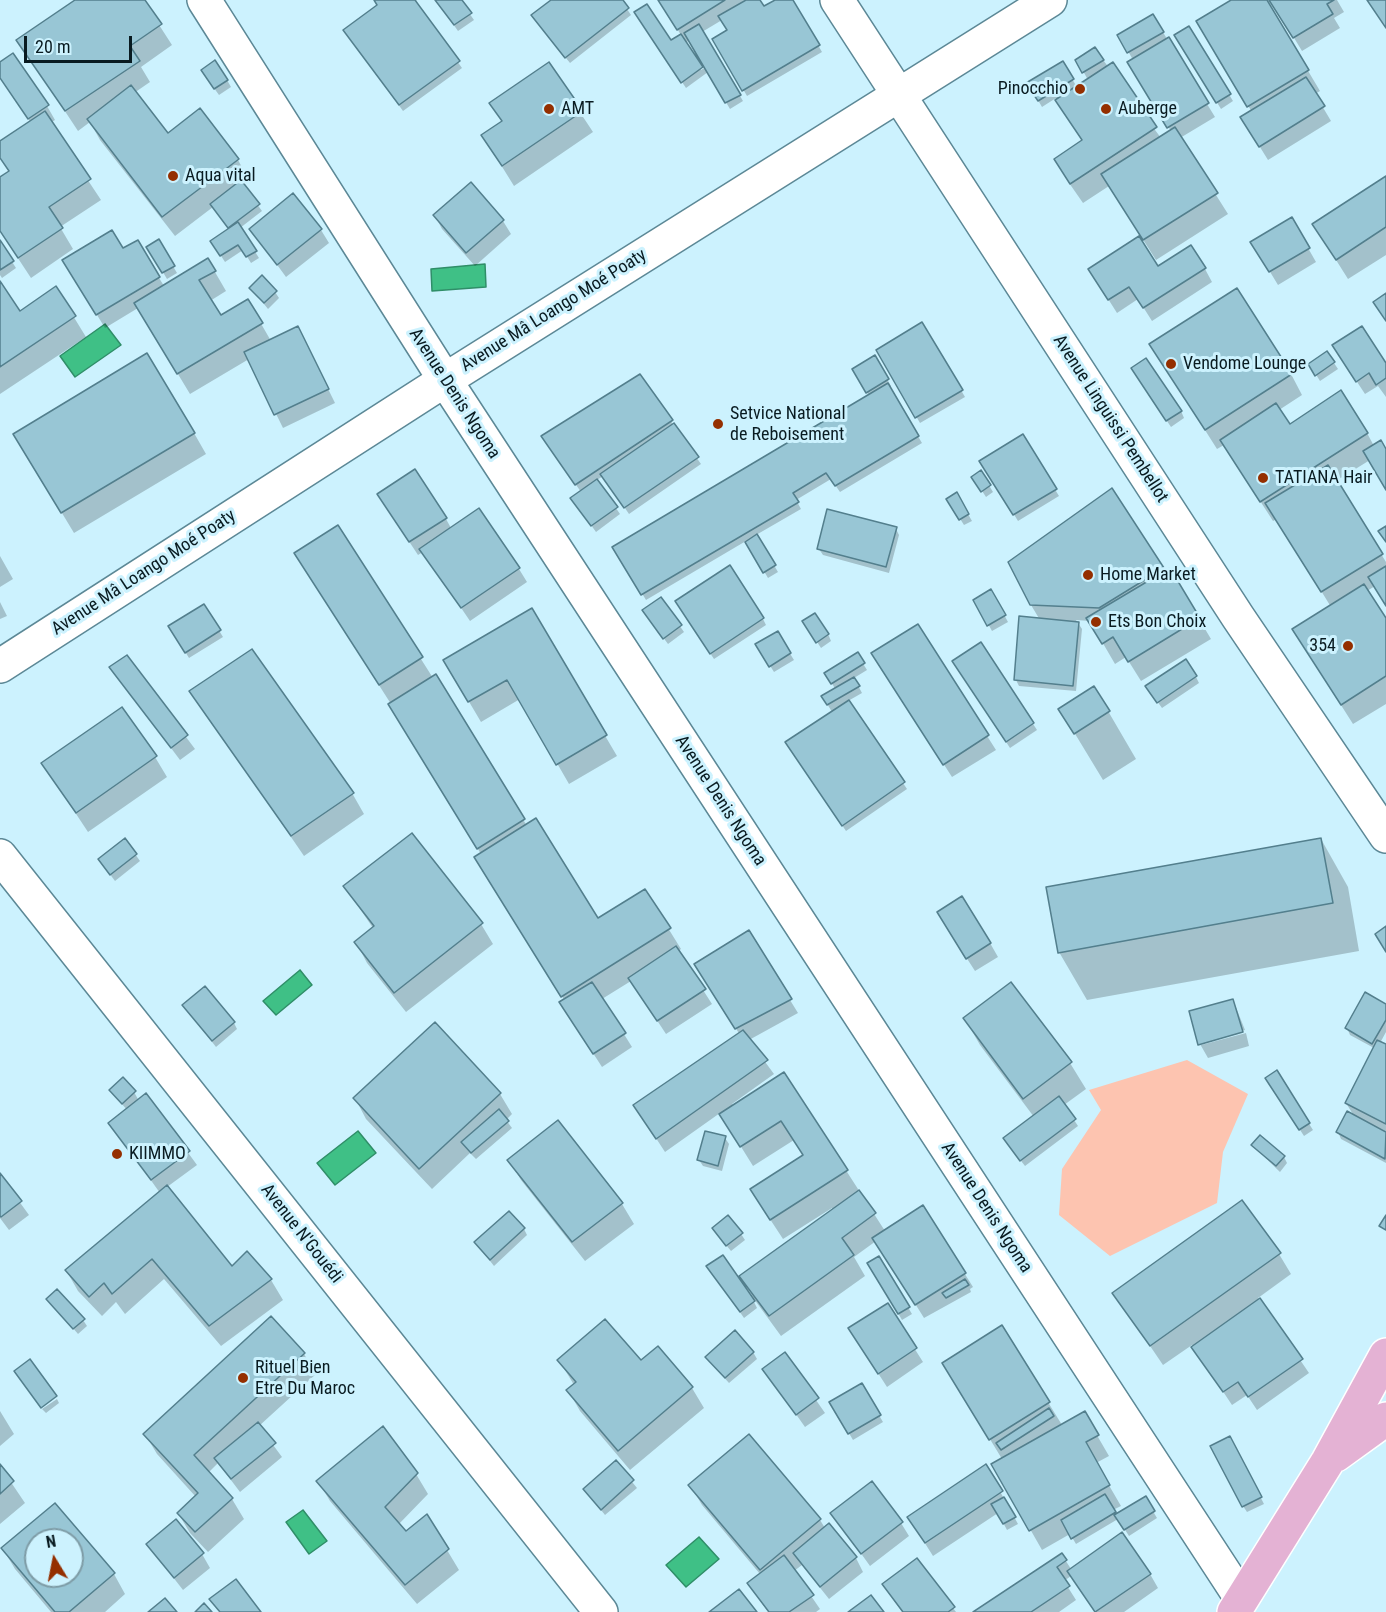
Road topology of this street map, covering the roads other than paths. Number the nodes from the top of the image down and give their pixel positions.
1 (204, 0) edge
2 (837, 0) edge
3 (1050, 0) edge
4 (898, 96) junction
5 (445, 380) junction
6 (0, 666) edge
7 (1386, 836) edge
8 (0, 856) edge
9 (1386, 1355) edge
10 (1386, 1419) edge
11 (1328, 1461) junction
12 (1238, 1605) edge
13 (601, 1612) edge

1 - 5 street, Avenue Denis Ngoma
2 - 4 street, Avenue Linguissi Pembellot
3 - 4 street, Avenue Mâ Loango Moé Poaty
4 - 5 street, Avenue Mâ Loango Moé Poaty
4 - 7 street, Avenue Linguissi Pembellot
5 - 6 street, Avenue Mâ Loango Moé Poaty
5 - 12 street, Avenue Denis Ngoma
8 - 13 street, Avenue N'Gouédi
9 - 11 main road
10 - 11 main road
11 - 12 main road

